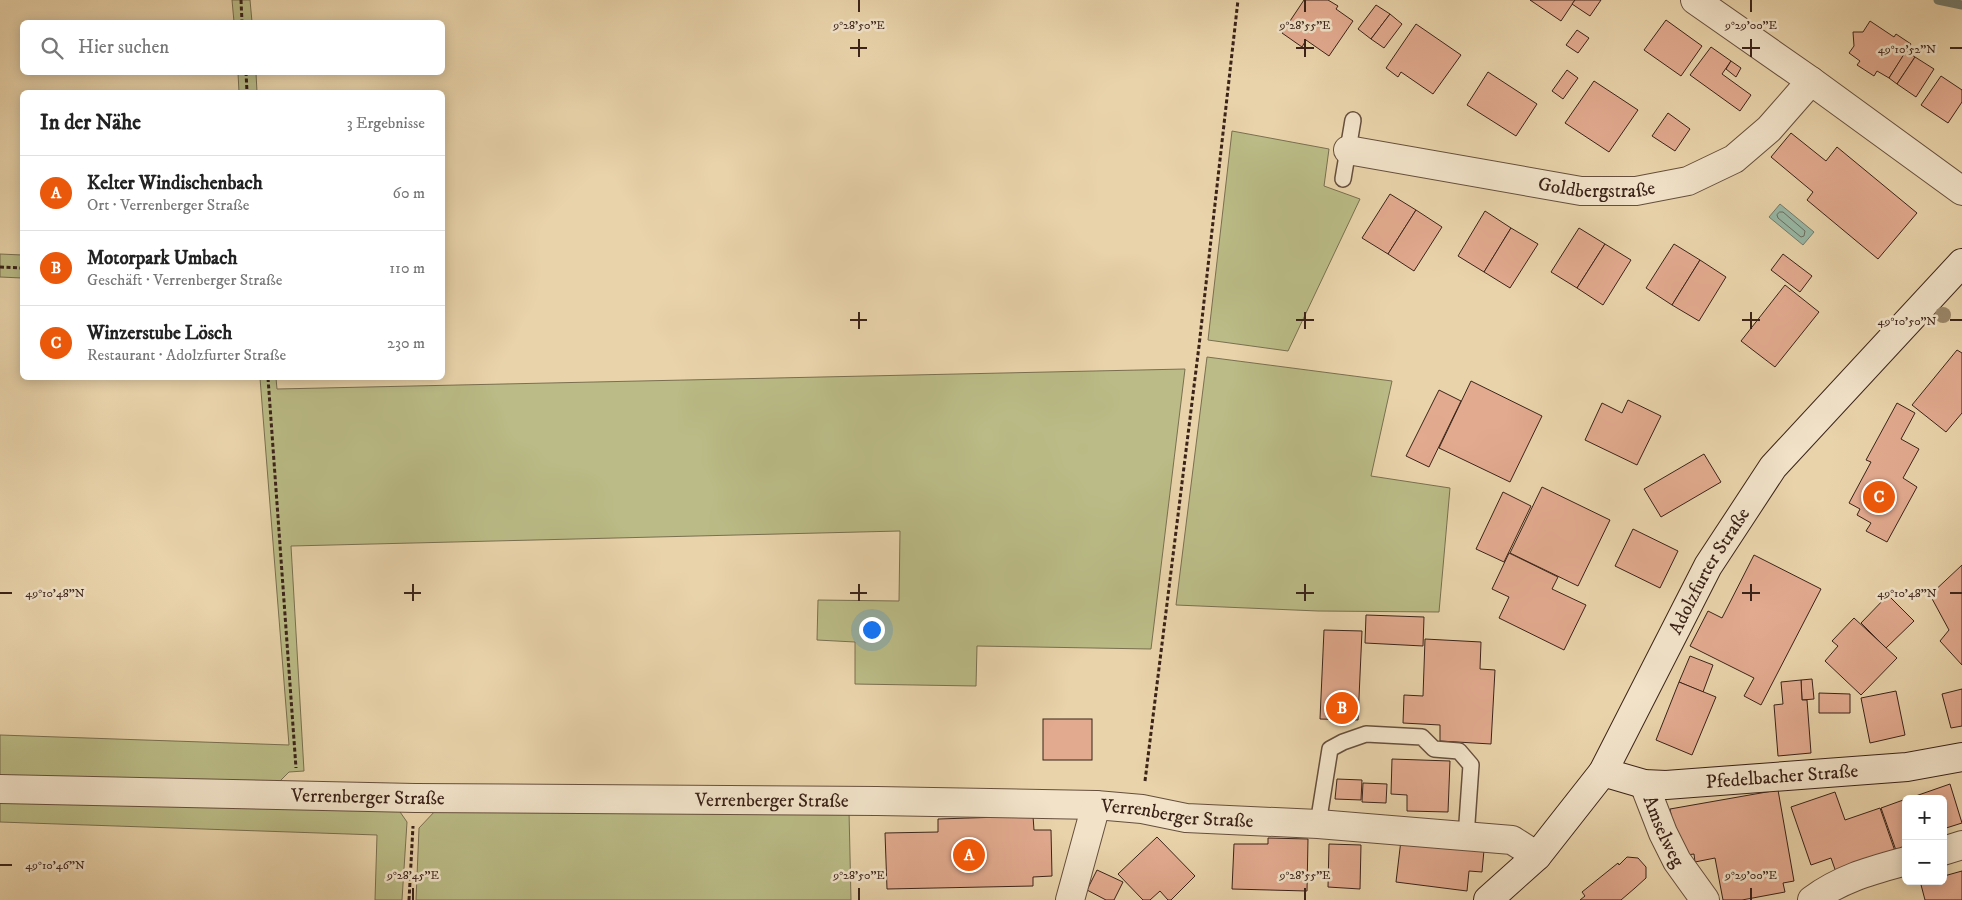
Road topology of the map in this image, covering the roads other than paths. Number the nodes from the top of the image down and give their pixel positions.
1 (1695, 0) edge
2 (1811, 81) junction
3 (1354, 120) dead end
4 (1348, 150) junction
5 (1343, 179) dead end
6 (1962, 191) edge
7 (1962, 264) edge
8 (1962, 757) edge
9 (1603, 772) junction
10 (1644, 784) junction
11 (0, 789) edge
12 (1096, 805) junction
13 (1318, 824) junction
14 (1466, 837) junction
15 (1962, 845) edge
16 (1947, 849) edge
17 (1537, 856) junction
18 (1902, 862) edge
19 (1070, 900) edge
20 (1488, 900) edge
21 (1705, 900) edge
22 (1812, 900) edge

1 - 2 street
2 - 4 street, Goldbergstraße
2 - 6 street
3 - 4 lane
4 - 5 lane
7 - 9 street, Adolzfurter Straße
8 - 10 street, Pfedelbacher Straße
9 - 10 street, Pfedelbacher Straße
9 - 17 street, Adolzfurter Straße
10 - 21 street, Amselweg
11 - 12 street, Verrenberger Straße
12 - 13 street, Verrenberger Straße
12 - 19 street
13 - 14 street, Verrenberger Straße
13 - 14 lane
14 - 17 street, Verrenberger Straße
15 - 16 street
17 - 20 street, Adolzfurter Straße
18 - 22 street

